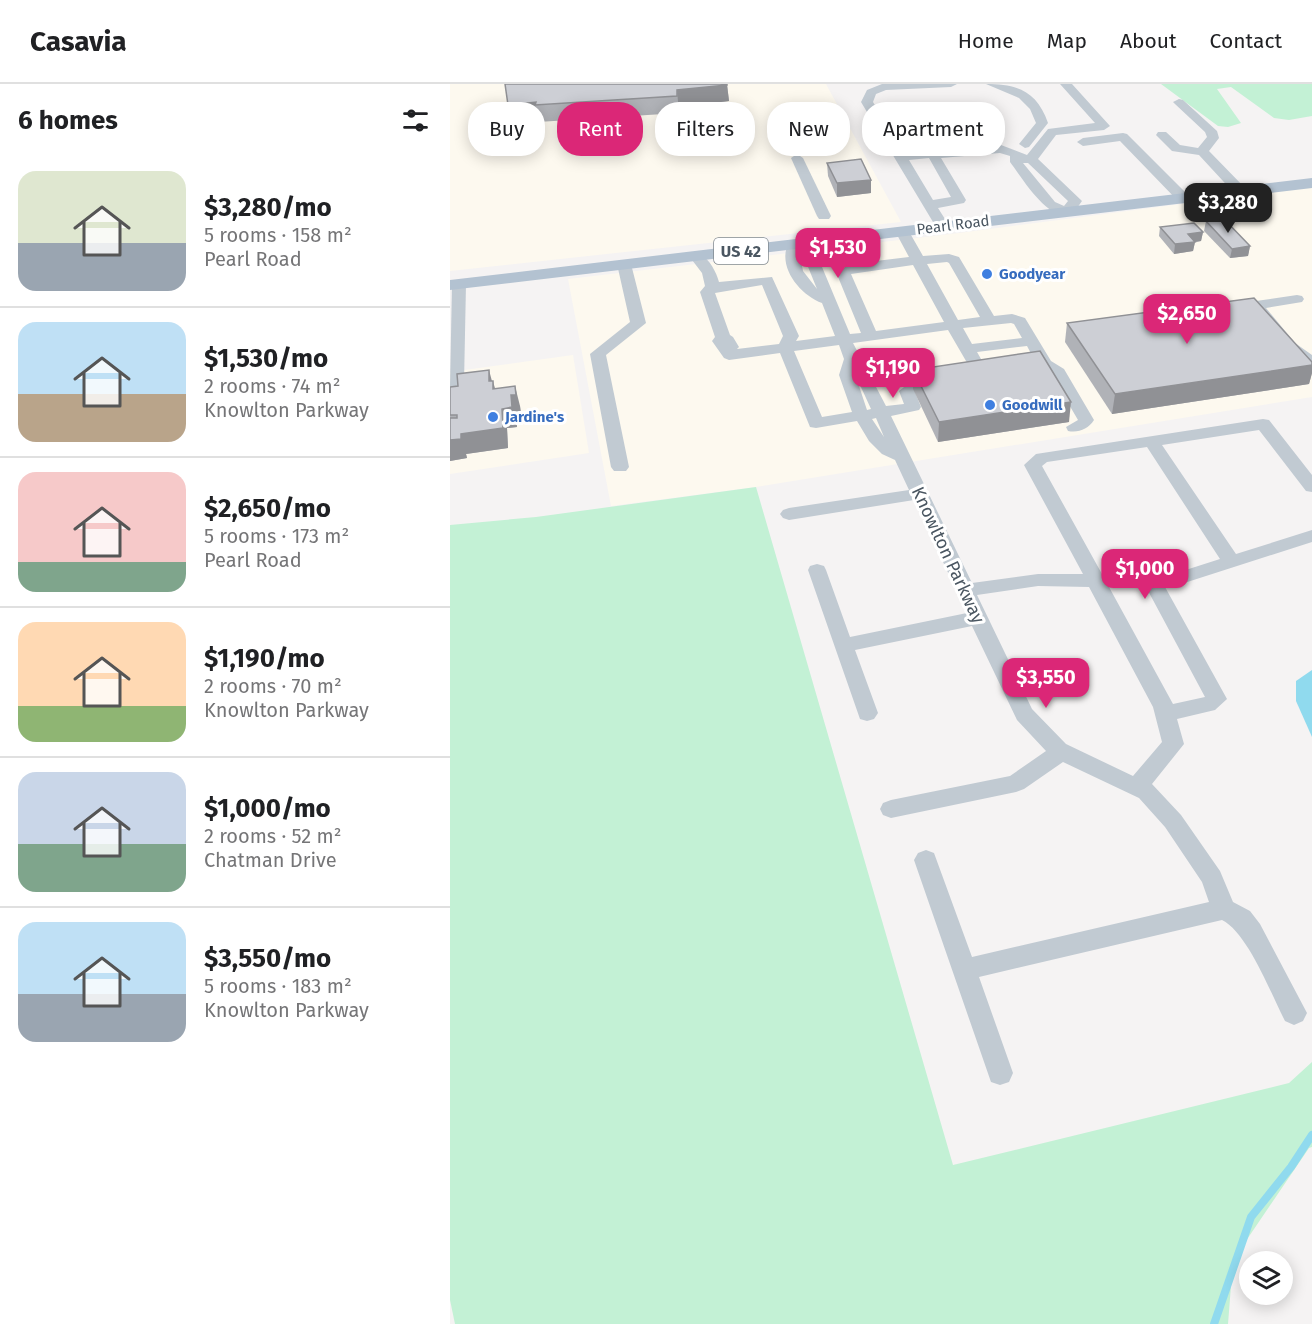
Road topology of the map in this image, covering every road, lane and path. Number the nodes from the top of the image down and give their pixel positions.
1 (943, 84) edge
2 (1003, 84) edge
3 (1066, 84) edge
4 (1179, 102) dead end
5 (1095, 116) junction
6 (1042, 123) junction
7 (1162, 135) dead end
8 (1077, 143) dead end
9 (1005, 151) edge
10 (1203, 152) junction
11 (912, 156) edge
12 (934, 156) edge
13 (901, 157) junction
14 (1015, 157) junction
15 (797, 158) dead end
16 (1031, 159) junction
17 (1312, 183) edge
18 (1240, 191) junction
19 (1182, 198) junction
20 (930, 205) junction
21 (1067, 212) junction
22 (824, 216) dead end
23 (943, 226) junction
24 (902, 231) junction
25 (794, 244) junction
26 (705, 255) junction
27 (918, 261) junction
28 (624, 264) junction
29 (711, 279) junction
30 (455, 285) edge
31 (1297, 299) dead end
32 (989, 320) junction
33 (953, 325) junction
34 (870, 335) junction
35 (843, 338) junction
36 (1032, 341) junction
37 (785, 347) junction
38 (967, 349) junction
39 (852, 359) junction
40 (1312, 360) edge
41 (1045, 364) junction
42 (981, 373) junction
43 (456, 383) edge
44 (880, 412) junction
45 (862, 416) junction
46 (1074, 427) dead end
47 (1150, 441) junction
48 (904, 459) junction
49 (620, 467) dead end
50 (1312, 487) edge
51 (919, 494) junction
52 (789, 514) dead end
53 (1312, 536) edge
54 (1232, 562) junction
55 (817, 570) dead end
56 (1152, 581) junction
57 (1097, 582) junction
58 (964, 591) junction
59 (977, 618) junction
60 (843, 645) junction
61 (867, 713) dead end
62 (1166, 713) junction
63 (1061, 752) junction
64 (1137, 787) junction
65 (891, 809) dead end
66 (926, 860) dead end
67 (1224, 909) junction
68 (964, 970) junction
69 (1294, 1013) dead end
70 (1000, 1073) dead end

1 - 13 street
2 - 6 street
3 - 5 street
4 - 10 street
5 - 6 street
5 - 16 street
6 - 14 street
7 - 10 street
8 - 19 street
9 - 14 street
10 - 18 street
11 - 13 street
12 - 20 street
13 - 20 street
14 - 16 street
14 - 21 street
15 - 22 street
16 - 21 street
17 - 18 main road, Pearl Road / US 42
18 - 19 main road, Pearl Road / US 42
19 - 21 main road, Pearl Road / US 42
20 - 23 street
21 - 23 main road, Pearl Road / US 42
23 - 24 main road, Pearl Road / US 42
24 - 25 main road, Pearl Road / US 42
24 - 27 street
25 - 26 main road, Pearl Road / US 42
25 - 35 street, Knowlton Parkway
26 - 28 main road, Pearl Road / US 42
26 - 29 street
27 - 32 street
27 - 33 street
27 - 34 street
28 - 30 main road, Pearl Road / US 42
28 - 49 street
29 - 37 street
29 - 37 street
30 - 43 street
31 - 40 street
32 - 33 street
32 - 36 street
33 - 34 street
33 - 38 street
34 - 35 street
35 - 37 street
35 - 39 street, Knowlton Parkway
36 - 38 street
36 - 41 street
37 - 45 street
38 - 42 street
39 - 44 street, Knowlton Parkway
39 - 45 street, Knowlton Parkway
41 - 42 street
41 - 46 street
42 - 44 street
44 - 45 street
44 - 48 street, Knowlton Parkway
45 - 48 street, Knowlton Parkway
47 - 50 street
47 - 54 street
47 - 57 street
48 - 51 street, Knowlton Parkway
51 - 52 street
51 - 58 street, Knowlton Parkway
53 - 54 street
54 - 56 street
55 - 60 street
56 - 57 street
56 - 62 street
57 - 58 street
57 - 62 street
58 - 59 street, Knowlton Parkway
59 - 60 street
59 - 63 street, Knowlton Parkway
60 - 61 street
62 - 64 street
63 - 64 street, Knowlton Parkway
63 - 65 street
64 - 67 street, Knowlton Parkway
66 - 68 street
67 - 68 street
67 - 69 street
68 - 70 street

